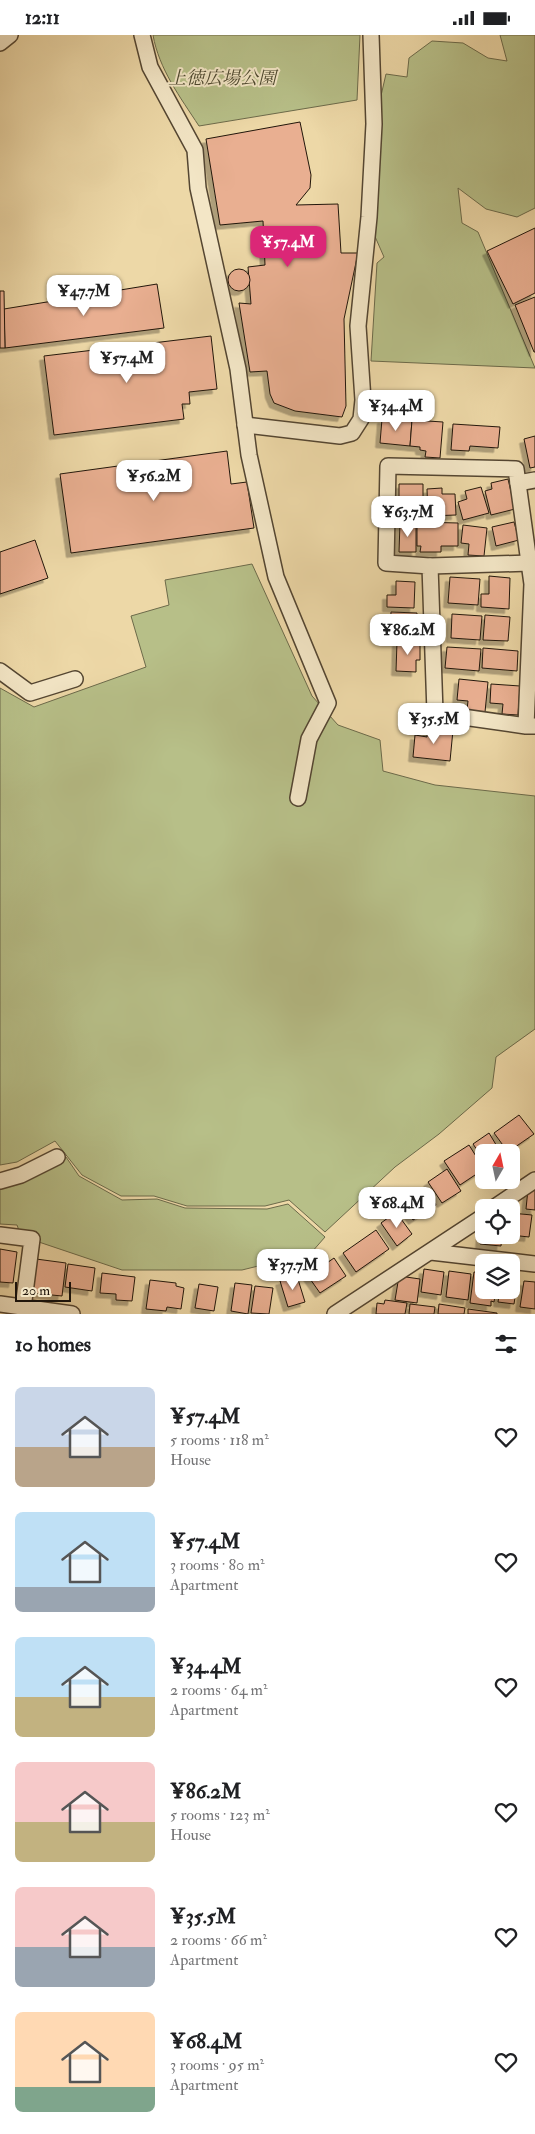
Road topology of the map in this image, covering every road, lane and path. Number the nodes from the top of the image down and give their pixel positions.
1 (10, 35) edge
2 (142, 35) edge
3 (371, 35) edge
4 (0, 43) edge
5 (245, 425) junction
6 (535, 480) edge
7 (518, 483) junction
8 (530, 563) junction
9 (430, 566) junction
10 (534, 584) edge
11 (0, 671) edge
12 (76, 679) dead end
13 (531, 726) edge
14 (298, 798) dead end
15 (57, 1157) dead end
16 (535, 1180) edge
17 (0, 1181) edge
18 (507, 1199) edge
19 (475, 1221) edge
20 (0, 1235) edge
21 (431, 1252) junction
22 (535, 1264) edge
23 (0, 1304) edge
24 (23, 1308) junction
25 (72, 1314) edge
26 (335, 1314) edge

1 - 4 street
2 - 5 street
3 - 5 street
5 - 14 street
6 - 7 street
7 - 8 street
7 - 9 street
8 - 9 street
8 - 10 street
9 - 13 street
10 - 13 street
11 - 12 street
15 - 17 street
16 - 18 street
19 - 21 street
20 - 24 street
21 - 22 street
21 - 26 street
23 - 24 street
24 - 25 street

